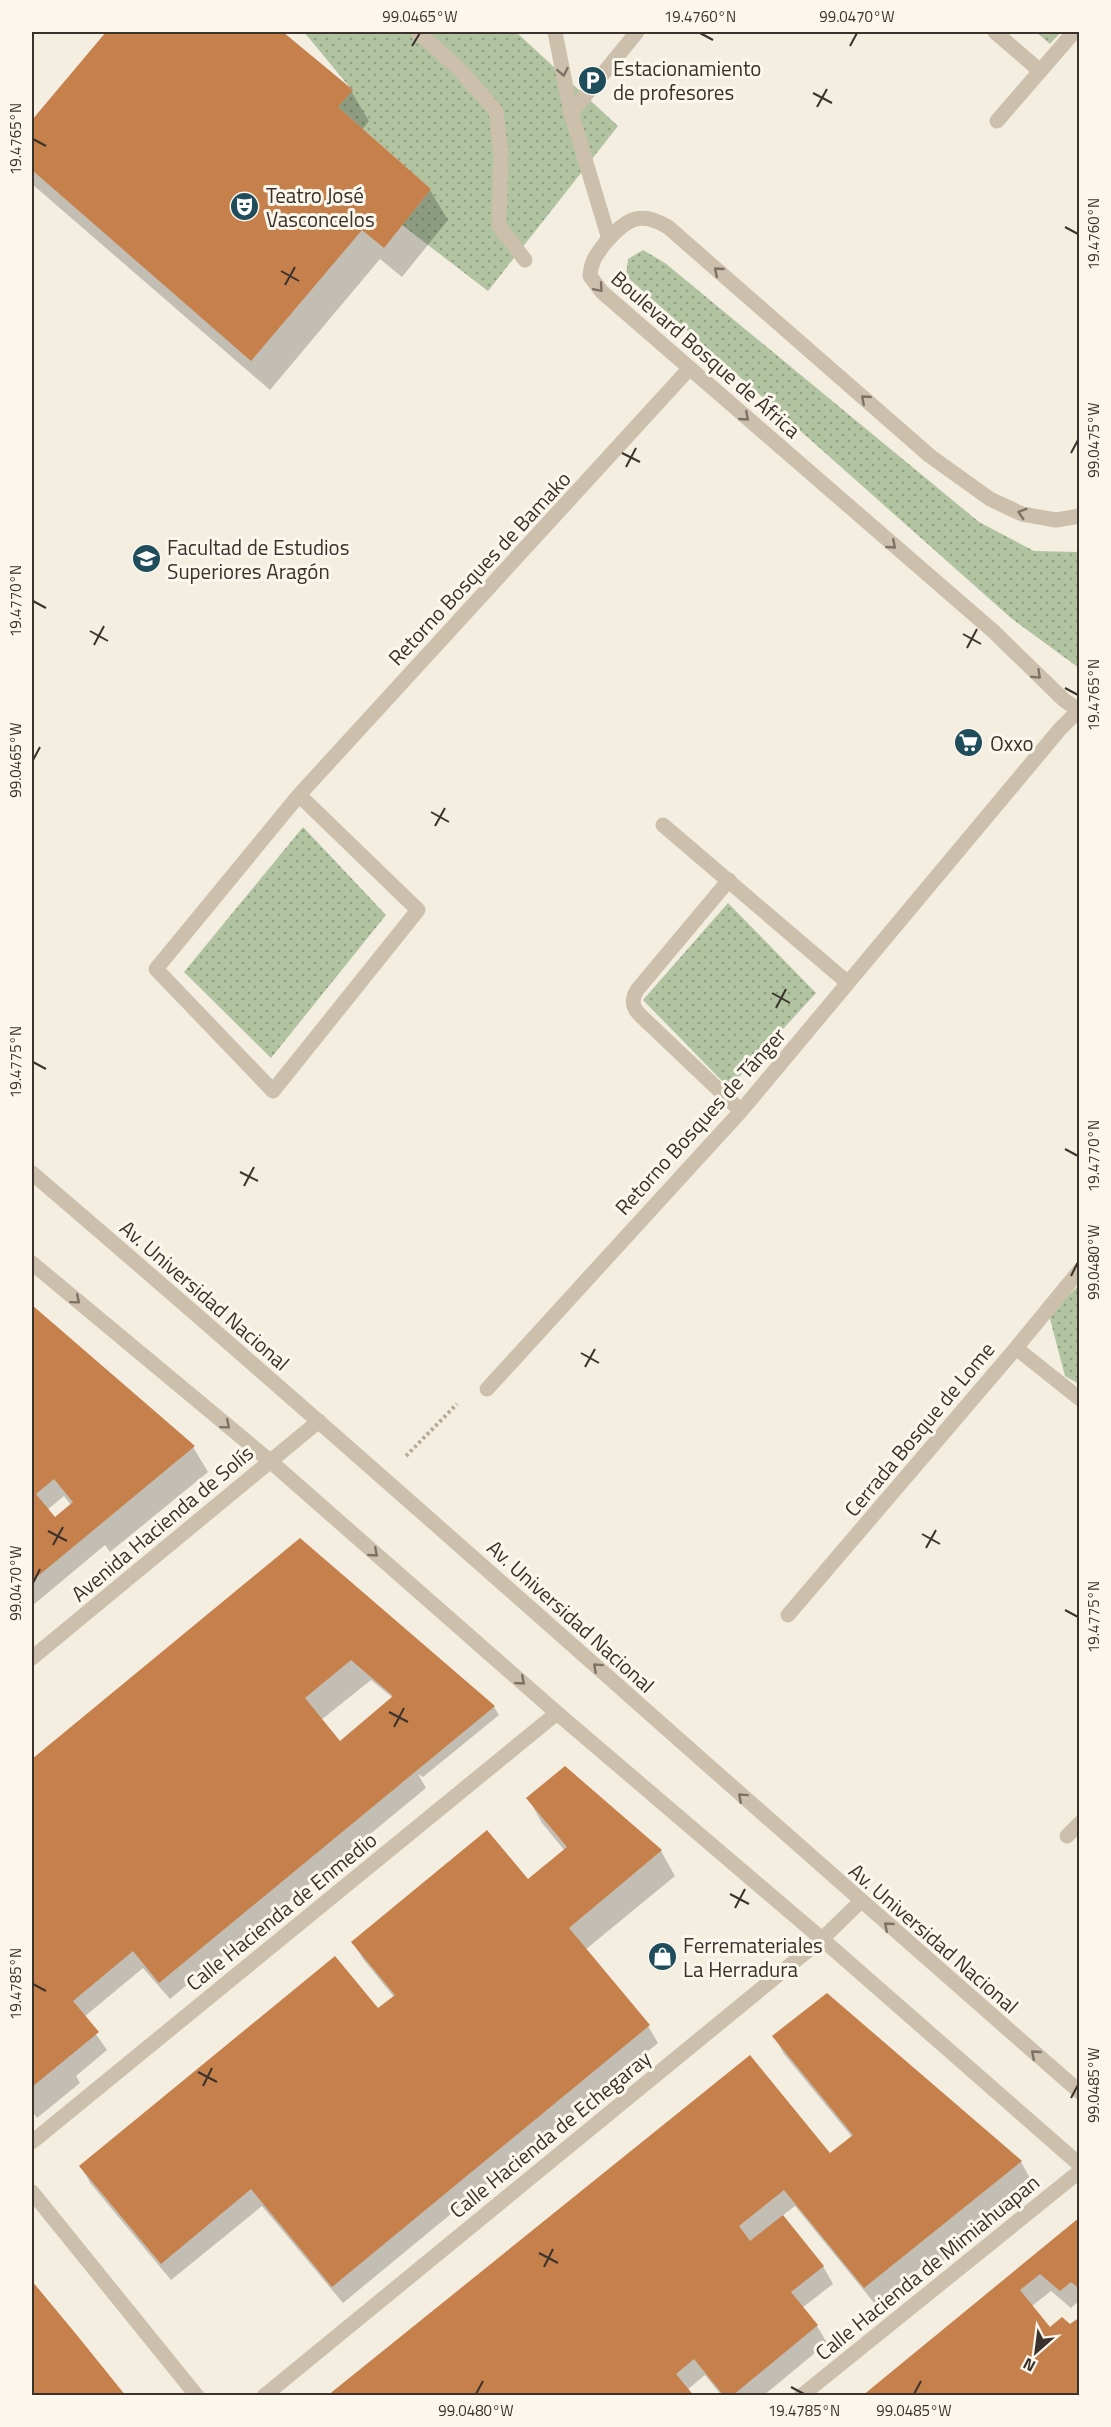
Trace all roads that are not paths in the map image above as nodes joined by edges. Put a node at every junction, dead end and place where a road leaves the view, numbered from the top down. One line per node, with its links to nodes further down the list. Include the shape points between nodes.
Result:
1 (418, 32): 10 (street, via 460,70 496,111 501,154 499,226)
2 (555, 32): 7 (street, one-way to 7)
3 (637, 32): 7 (street)
4 (995, 32): 6 (street)
5 (1074, 32): 6 (street)
6 (1040, 71): 8 (street)
7 (571, 112): 9 (street)
8 (997, 121)
9 (609, 239): 11 (street, Boulevard Bosque de África, one-way to 11, via 593,257 590,276 594,284); 12 (street, Boulevard Bosque de África, one-way to 9, via 1056,520 1022,514 990,499 930,456 668,227 656,220 627,221)
10 (525, 260)
11 (689, 369): 13 (street, Boulevard Bosque de África, one-way to 13); 14 (street, Retorno Bosques de Bamako)
12 (1080, 516)
13 (1079, 710): 17 (street, Retorno Bosques de Tánger)
14 (299, 795): 14 (street, Retorno Bosques de Bamako, via 156,969 273,1091 418,910)
15 (663, 825): 16 (street)
16 (729, 880): 17 (street); 18 (street, via 637,990 633,1004 640,1016)
17 (848, 983): 18 (street, Retorno Bosques de Tánger)
18 (741, 1110): 23 (street, Retorno Bosques de Tánger)
19 (32, 1173): 25 (street, Av. Universidad Nacional)
20 (32, 1263): 26 (street, one-way to 26)
21 (1080, 1270): 22 (street, Cerrada Bosque de Lome)
22 (1016, 1348): 24 (street); 27 (street, Cerrada Bosque de Lome)
23 (487, 1389)
24 (1080, 1399)
25 (319, 1421): 26 (street, Avenida Hacienda de Solís); 32 (street, Av. Universidad Nacional, one-way to 25)
26 (270, 1461): 28 (street, Avenida Hacienda de Solís); 29 (street, one-way to 29)
27 (788, 1615)
28 (32, 1658)
29 (557, 1713): 33 (street); 35 (street, Calle Hacienda de Enmedio)
30 (1080, 1823): 31 (street)
31 (1067, 1836)
32 (860, 1902): 33 (street, Calle Hacienda de Echegaray); 34 (street, Av. Universidad Nacional, one-way to 32)
33 (822, 1939): 36 (street); 40 (street, Calle Hacienda de Echegaray)
34 (1080, 2092)
35 (32, 2142)
36 (1080, 2165)
37 (1080, 2171): 41 (street, Calle Hacienda de Mimiahuapan)
38 (32, 2192): 39 (street)
39 (197, 2396)
40 (264, 2396)
41 (801, 2396)

